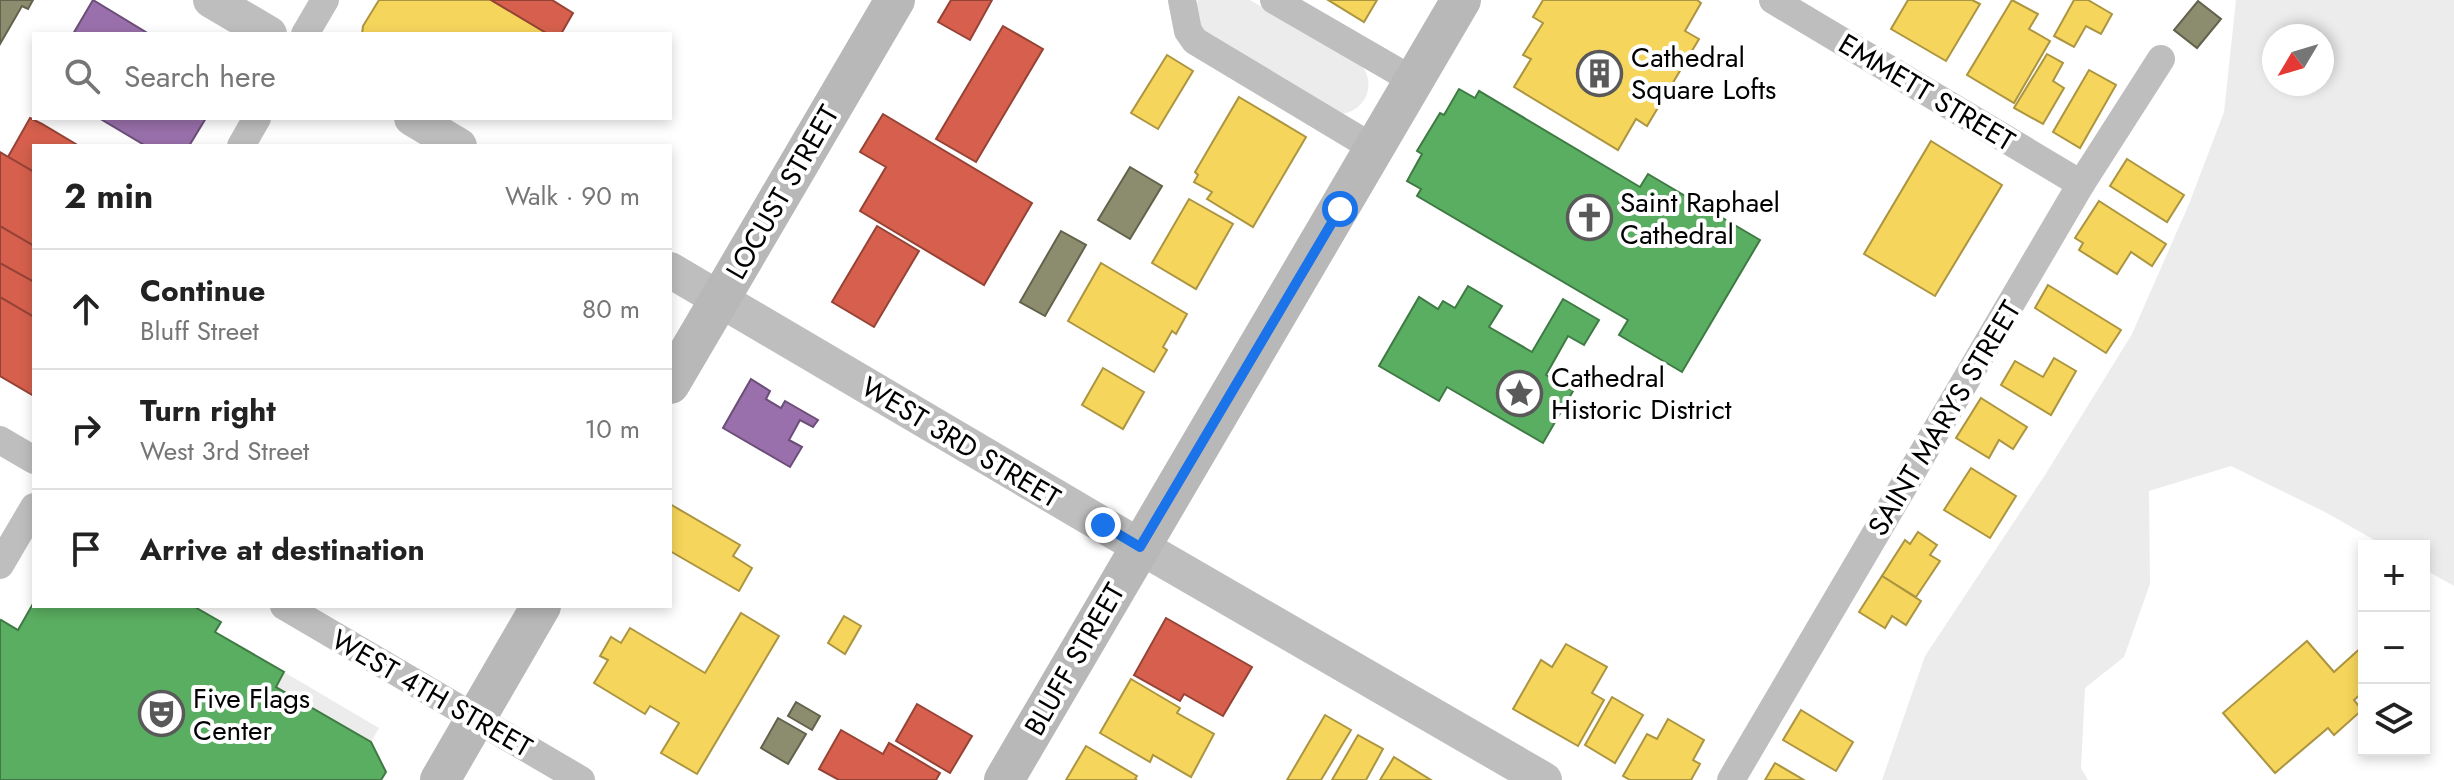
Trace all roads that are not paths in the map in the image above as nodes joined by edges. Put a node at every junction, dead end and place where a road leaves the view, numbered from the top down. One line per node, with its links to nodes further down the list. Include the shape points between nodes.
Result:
1 (211, 0): 8 (street)
2 (325, 0): 9 (street)
3 (895, 0): 19 (main road, LOCUST STREET)
4 (1182, 0): 16 (street, via 1195,41)
5 (1274, 0): 11 (street)
6 (1461, 0): 11 (main road, BLUFF STREET)
7 (1773, 0): 17 (street, EMMETT STREET)
8 (266, 32)
9 (306, 32)
10 (2161, 59): 17 (street, SAINT MARYS STREET)
11 (1414, 81): 16 (main road, BLUFF STREET)
12 (256, 120): 14 (street)
13 (415, 120): 15 (street)
14 (242, 144)
15 (456, 144)
16 (1375, 149): 24 (main road, BLUFF STREET)
17 (2081, 184): 33 (street, SAINT MARYS STREET)
18 (672, 271): 19 (street, WEST 3RD STREET)
19 (719, 299): 20 (main road, LOCUST STREET); 24 (street, WEST 3RD STREET)
20 (672, 381)
21 (0, 440): 22 (street)
22 (32, 459)
23 (32, 510): 25 (street)
24 (1140, 547): 31 (main road, BLUFF STREET); 32 (street, WEST 3RD STREET)
25 (0, 565)
26 (287, 608): 28 (street, WEST 4TH STREET)
27 (540, 608): 28 (main road)
28 (475, 718): 29 (main road); 30 (street, WEST 4TH STREET)
29 (440, 780)
30 (581, 780)
31 (1004, 780)
32 (1544, 780)
33 (1731, 780)

